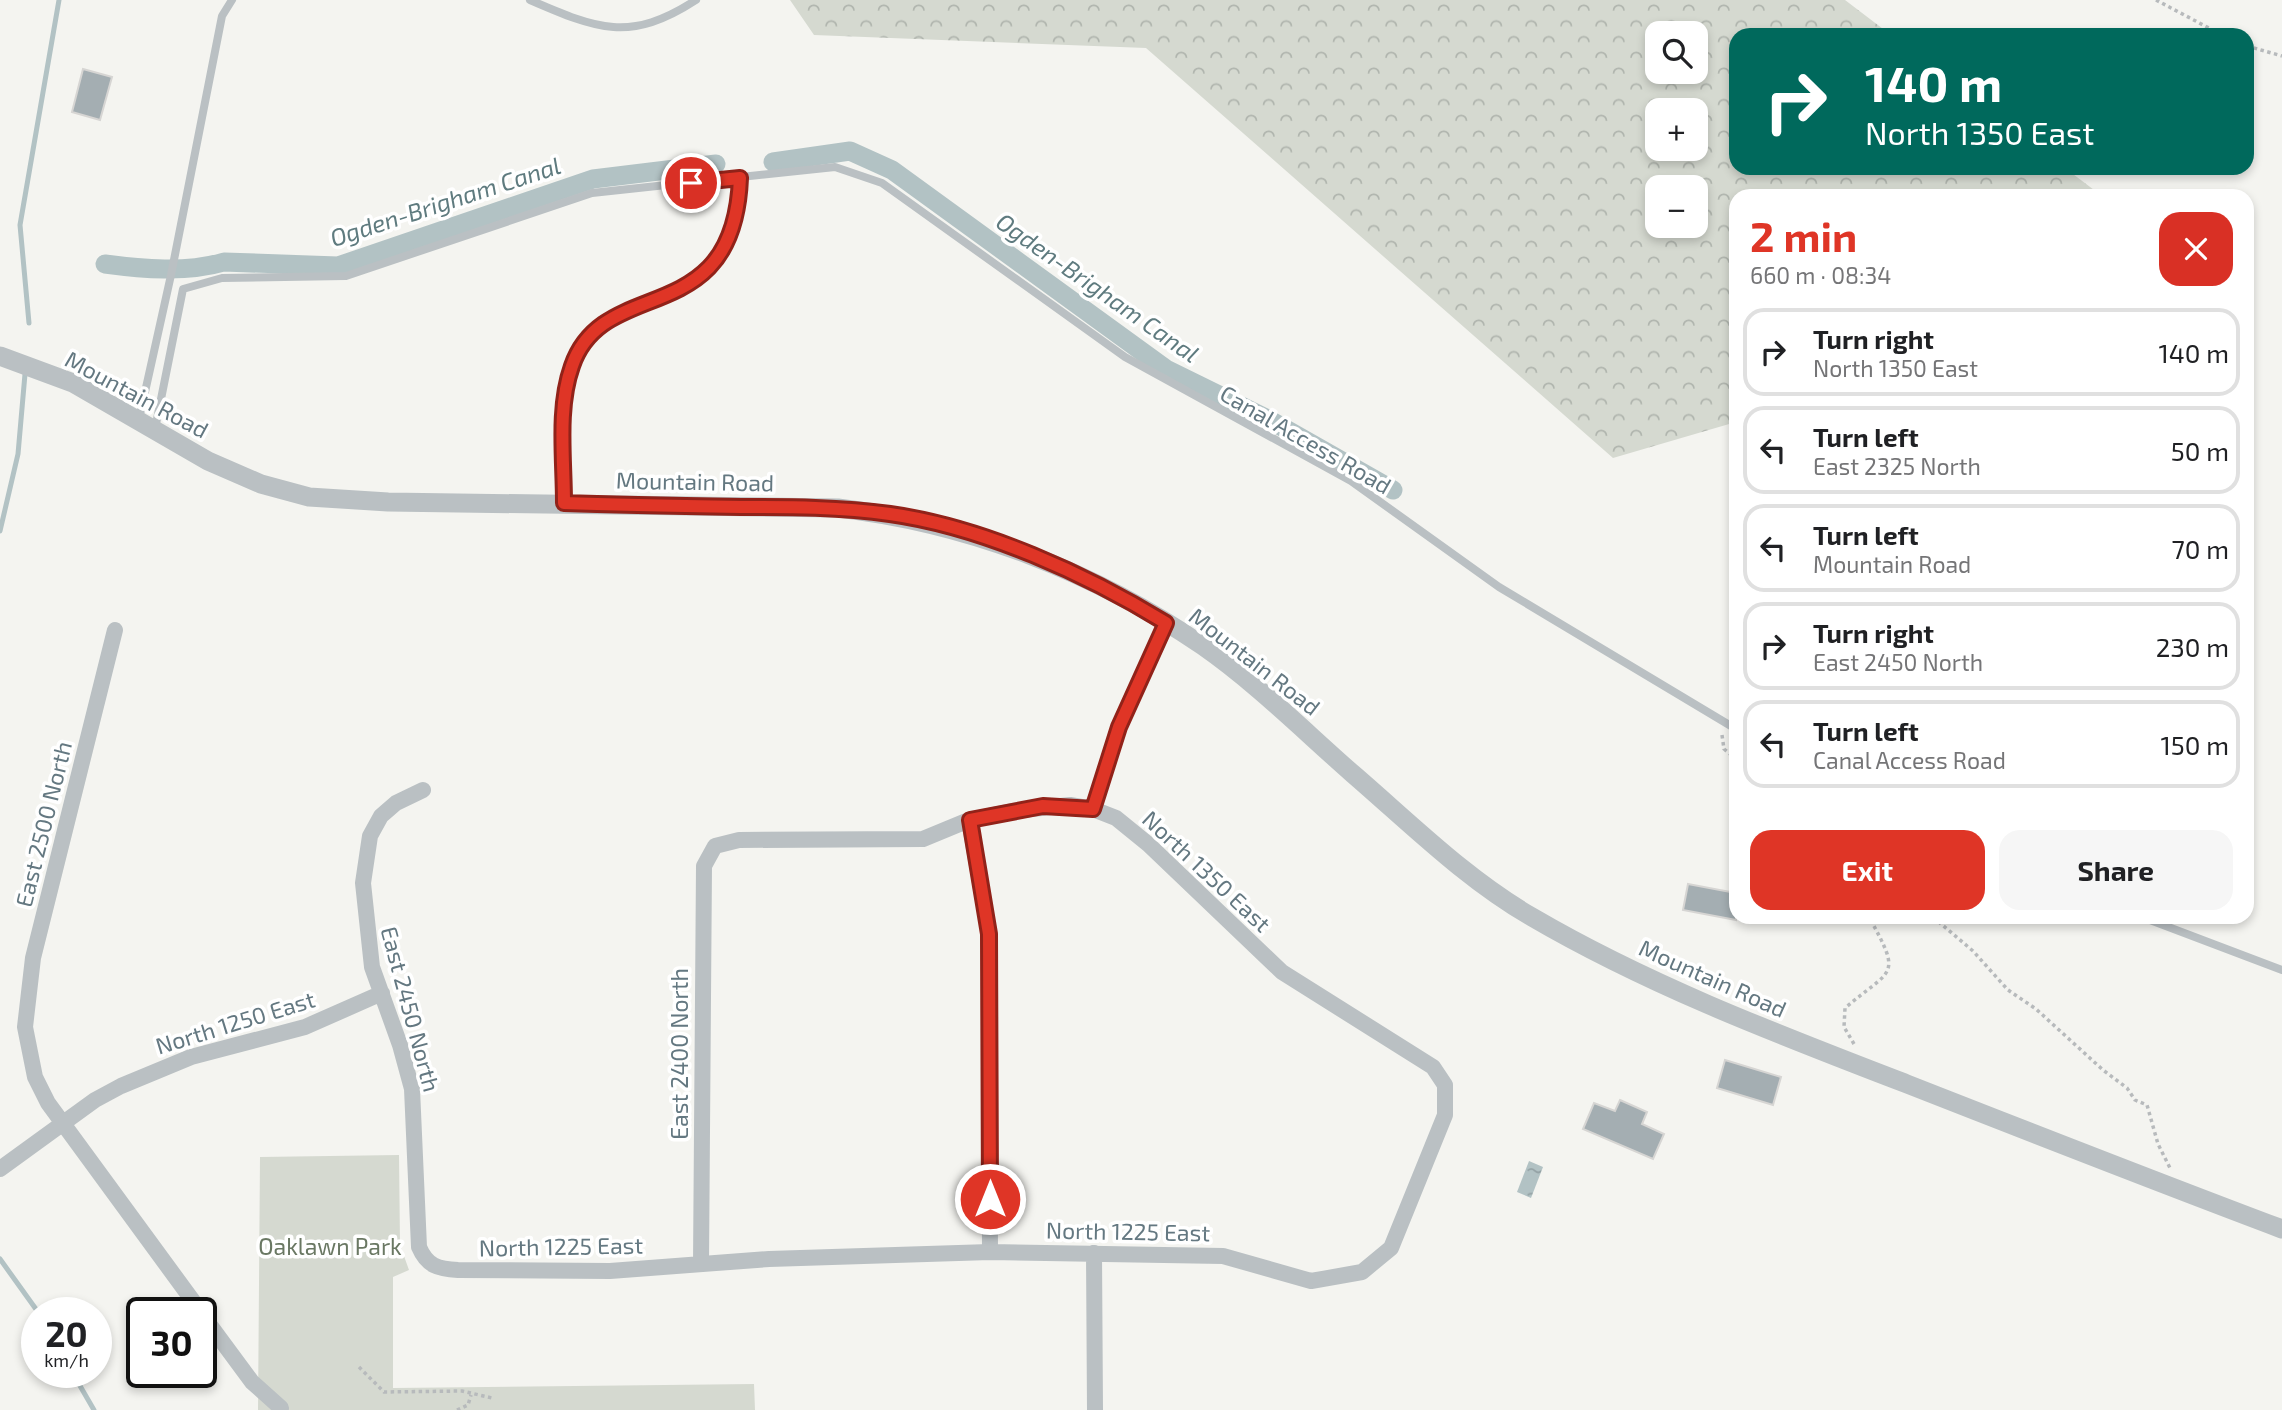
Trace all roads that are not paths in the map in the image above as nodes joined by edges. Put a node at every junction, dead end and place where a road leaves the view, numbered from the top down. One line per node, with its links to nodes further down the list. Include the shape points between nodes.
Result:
1 (232, 0): 6 (lane, via 222,16 169,285)
2 (530, 0): 3 (lane, via 605,28 666,20)
3 (696, 0)
4 (740, 178): 6 (lane, Canal Access Road, via 592,194 346,276 222,278 183,289); 7 (street, via 732,230 710,268 672,294 603,324 572,364 564,396); 10 (lane, Canal Access Road, via 835,167 882,183 1125,357 1351,481 1499,587)
5 (0, 355): 6 (street, Mountain Road, via 73,383)
6 (147, 425): 7 (street, Mountain Road, via 208,461 261,484 309,497)
7 (564, 503): 8 (street, Mountain Road, via 838,508 893,514 1032,555 1126,598)
8 (1166, 623): 12 (street, via 1119,727); 21 (street, Mountain Road, via 1206,648 1469,874 1528,915 1641,974 1852,1064)
9 (115, 630): 19 (street, East 2500 North, via 33,958 25,1027 35,1077)
10 (1729, 725)
11 (423, 790): 17 (street, East 2450 North, via 381,816 370,836 364,912 372,967)
12 (1093, 809): 13 (street, North 1350 East, via 1043,806); 18 (street, North 1350 East, via 1116,818 1148,844 1282,972 1433,1067)
13 (970, 820): 14 (street, North 1350 East, via 923,839 739,840); 22 (street, via 989,934)
14 (715, 846): 25 (street, East 2400 North, via 704,866)
15 (2160, 924): 16 (lane)
16 (2282, 970)
17 (382, 993): 19 (street, North 1250 East, via 305,1027 191,1057 153,1072 95,1100); 24 (street, East 2450 North, via 412,1089 417,1232)
18 (1445, 1085): 23 (street, North 1225 East, via 1445,1115 1391,1248 1362,1272 1311,1281 1223,1255)
19 (61, 1124): 20 (street, North 1250 East); 26 (street, East 2500 North)
20 (0, 1169)
21 (2282, 1229)
22 (990, 1252): 23 (street, North 1225 East); 25 (street, North 1225 East)
23 (1094, 1253): 29 (street)
24 (428, 1264): 25 (street, North 1225 East, via 458,1270 541,1271)
25 (701, 1264)
26 (189, 1297)
27 (217, 1335): 28 (street, East 2500 North, via 252,1382)
28 (281, 1408)
29 (1095, 1410)

